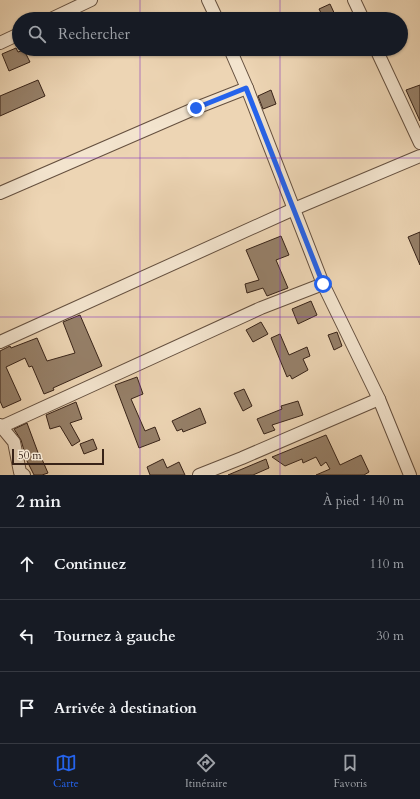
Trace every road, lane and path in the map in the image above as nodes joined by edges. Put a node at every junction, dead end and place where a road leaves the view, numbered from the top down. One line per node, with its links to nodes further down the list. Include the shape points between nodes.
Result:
1 (91, 0): 4 (street)
2 (208, 0): 5 (street)
3 (354, 0): 6 (street)
4 (66, 12)
5 (214, 12)
6 (359, 12)
7 (12, 37): 8 (street)
8 (0, 43)
9 (233, 56): 11 (street)
10 (379, 56): 12 (street)
11 (246, 88): 14 (street); 15 (street)
12 (420, 143)
13 (420, 156): 15 (street)
14 (0, 193)
15 (294, 209): 16 (street); 17 (street)
16 (323, 284): 18 (street); 19 (street, via 261,308)
17 (0, 342)
18 (379, 399): 21 (street); 22 (street)
19 (0, 426): 20 (street, via 14,442 20,472)
20 (24, 475)
21 (199, 475)
22 (410, 475)

